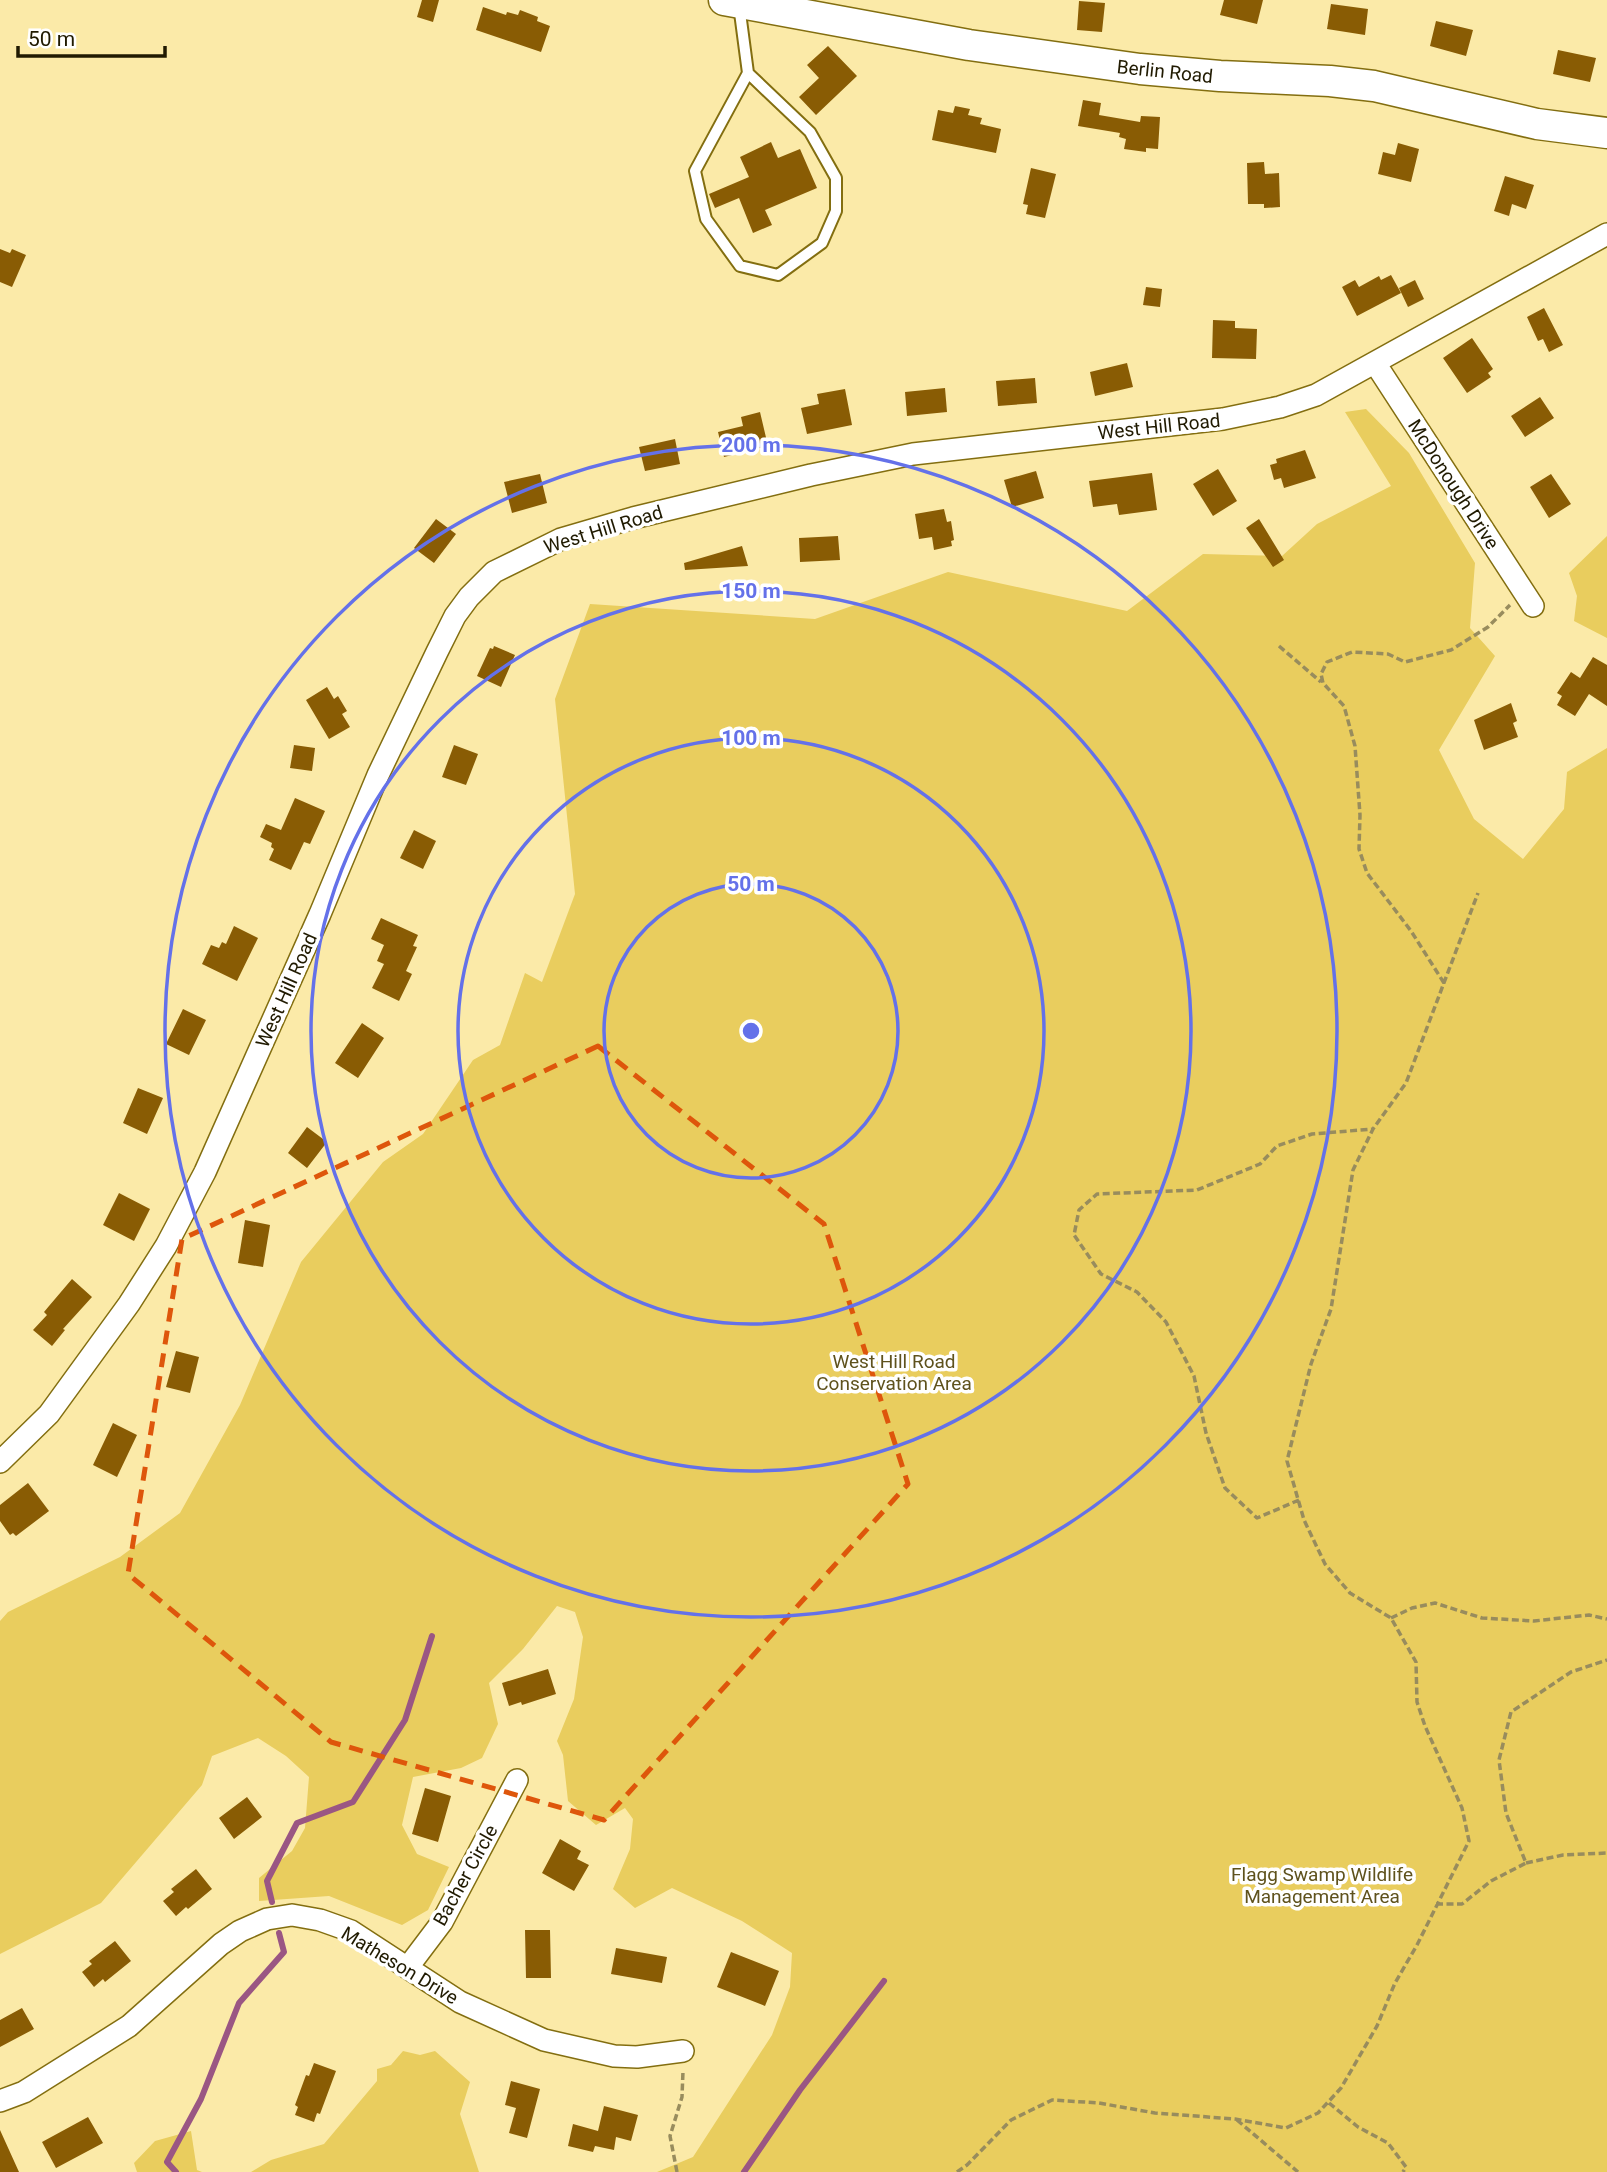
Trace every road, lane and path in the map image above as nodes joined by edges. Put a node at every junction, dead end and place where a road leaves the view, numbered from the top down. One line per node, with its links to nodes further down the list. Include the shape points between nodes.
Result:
1 (731, 1): 2 (lane); 3 (street, Berlin Road, via 969,45 1140,69 1374,86 1537,124)
2 (748, 73): 2 (lane, via 695,171 706,219 740,266 778,275 822,243 836,211 836,178 810,132)
3 (1607, 133)
4 (1605, 239): 5 (street, West Hill Road)
5 (1375, 363): 6 (street, McDonough Drive); 12 (street, West Hill Road, via 1316,395 1280,407 1223,419 913,454 634,518 561,539 494,572 455,616 437,652 378,775 205,1172 166,1246 49,1415)
6 (1529, 598): 8 (path, via 1451,650 1405,662 1388,654 1352,652 1327,662 1321,674)
7 (1279, 646): 8 (path)
8 (1323, 683): 10 (path, via 1344,706 1355,746 1359,849 1367,873)
9 (1478, 893): 10 (path)
10 (1444, 983): 11 (path, via 1406,1083)
11 (1373, 1129): 13 (path, via 1353,1170 1331,1309 1311,1364 1287,1461); 13 (path, via 1312,1134 1278,1146 1260,1164 1197,1190 1097,1194 1079,1210 1074,1236 1101,1274 1137,1292 1166,1322 1194,1376 1206,1433 1225,1488 1257,1518)
12 (0, 1462)
13 (1299, 1500): 14 (path, via 1325,1564 1350,1593)
14 (1391, 1618): 15 (path, via 1435,1603 1482,1618 1534,1621 1589,1615); 20 (path, via 1416,1662 1417,1702 1462,1808 1469,1842)
15 (1607, 1619)
16 (1607, 1660): 19 (path, via 1571,1672 1511,1712 1499,1760 1506,1813)
17 (517, 1780): 21 (street, Bacher Circle, via 442,1922)
18 (1607, 1853): 19 (path)
19 (1526, 1863): 20 (path, via 1491,1881 1462,1904)
20 (1436, 1904): 24 (path, via 1377,2026)
21 (408, 1967): 22 (street, Matheson Drive, via 460,2002 544,2040 614,2056); 23 (street, Matheson Drive, via 351,1931 320,1920 292,1915 267,1919 221,1944 129,2026 23,2092)
22 (683, 2051): 26 (path, via 682,2097 670,2136)
23 (0, 2101)
24 (1329, 2103): 25 (path, via 1286,2127); 29 (path, via 1358,2127 1388,2143 1406,2167)
25 (1235, 2119): 27 (path, via 1052,2099 1011,2120); 28 (path)
26 (677, 2172)
27 (957, 2172)
28 (1297, 2172)
29 (1403, 2172)

